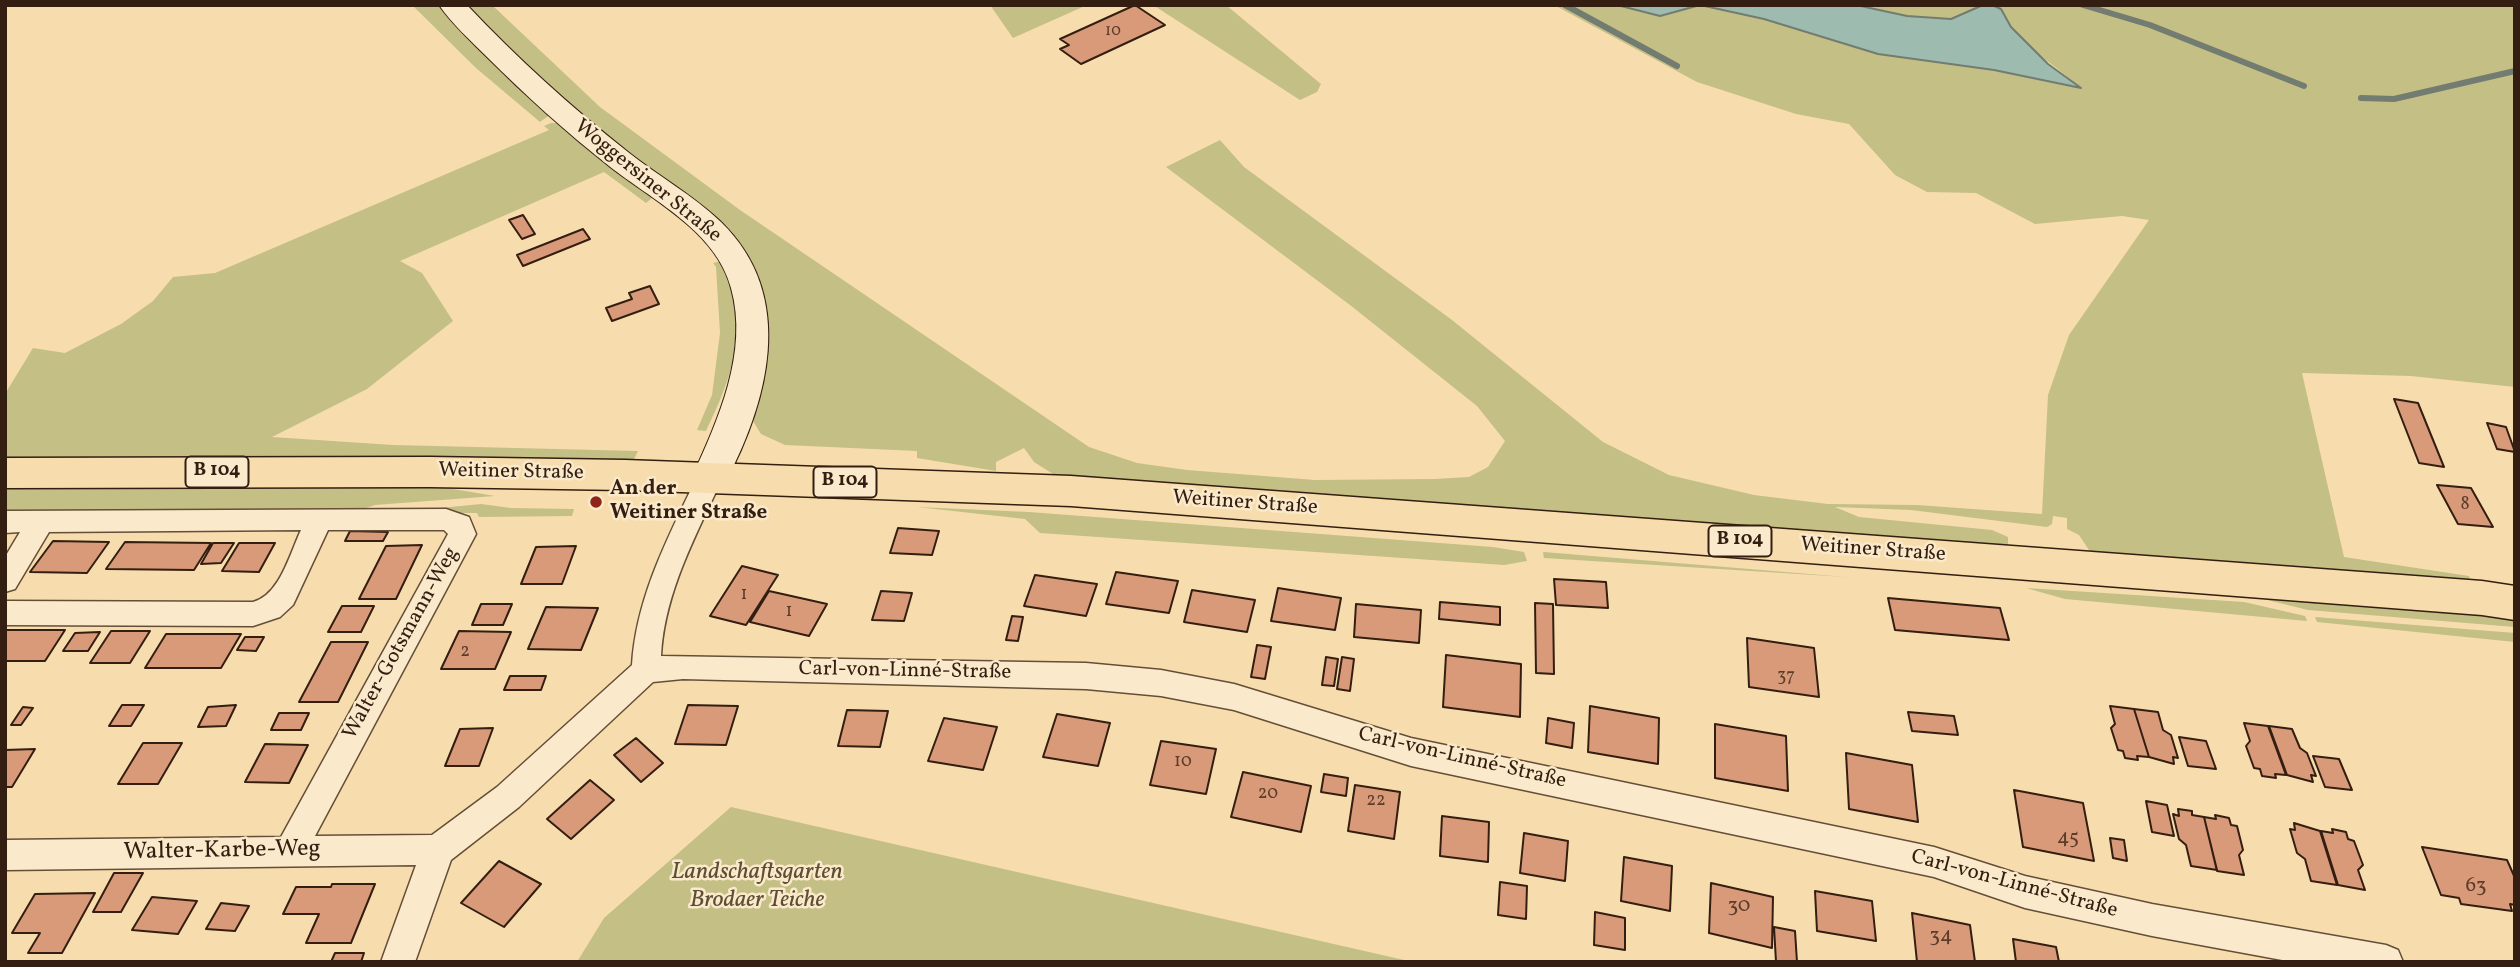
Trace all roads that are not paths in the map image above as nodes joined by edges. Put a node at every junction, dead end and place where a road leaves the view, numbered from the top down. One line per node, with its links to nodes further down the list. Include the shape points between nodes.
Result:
1 (452, 5): 3 (main road, Woggersiner Straße, via 563,115 713,231 741,268 754,313 752,351 732,431)
2 (5, 473): 3 (main road, Weitiner Straße / B 104)
3 (710, 477): 8 (main road, Weitiner Straße / B 104, via 1071,491); 10 (street, via 653,615)
4 (318, 520): 5 (street, Walter-Gotsmann-Weg); 9 (street, via 283,597 270,609 253,614); 12 (street, Walter-Gotsmann-Weg, via 446,519 459,524 462,534)
5 (41, 522): 6 (street, Walter-Gotsmann-Weg); 7 (street)
6 (5, 523)
7 (5, 581)
8 (2504, 600)
9 (5, 613)
10 (646, 670): 11 (street, via 508,797); 15 (street, Carl-von-Linné-Straße, via 683,667 1086,676 1161,683 1234,696 1411,752 1934,862 2025,892)
11 (438, 850): 12 (street, Walter-Karbe-Weg); 14 (street)
12 (290, 851): 13 (street, Walter-Karbe-Weg)
13 (5, 855)
14 (398, 962)
15 (2386, 962)

